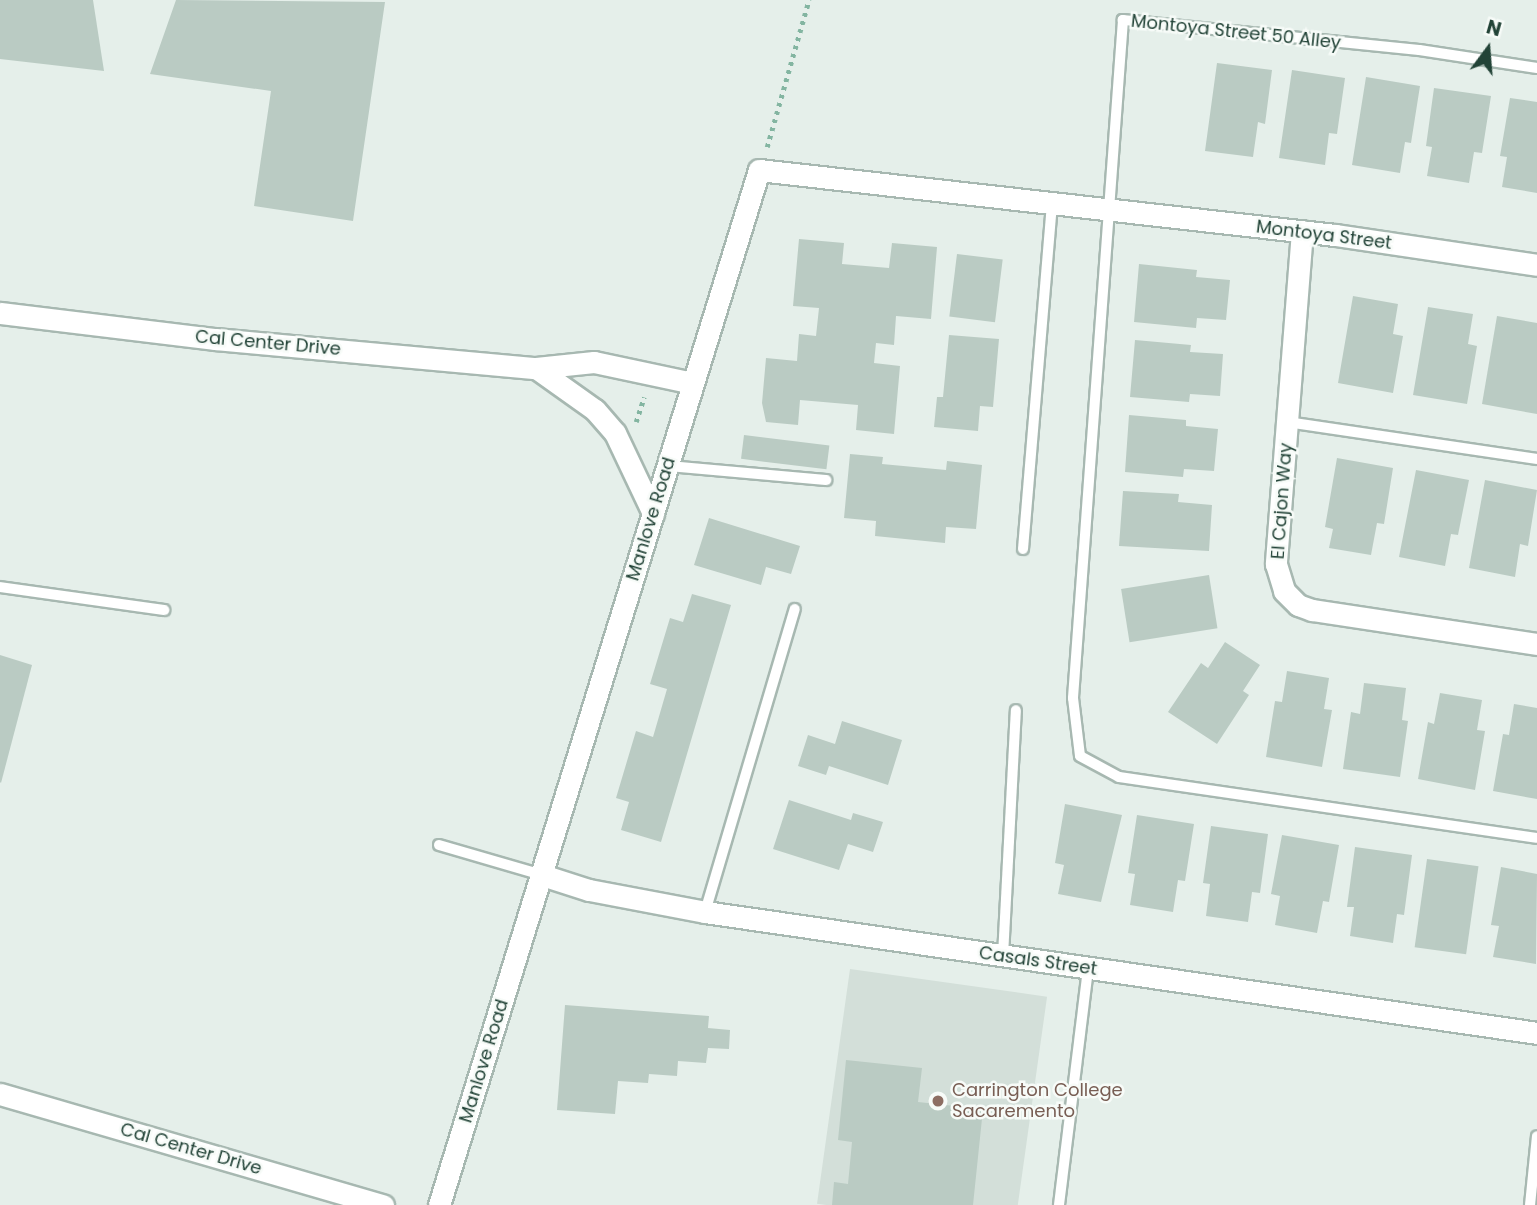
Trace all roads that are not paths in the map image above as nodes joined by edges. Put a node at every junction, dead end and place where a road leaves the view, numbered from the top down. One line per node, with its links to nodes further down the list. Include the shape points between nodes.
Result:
1 (1537, 68): 3 (lane, Montoya Street 50 Alley, via 1419,50 1122,20)
2 (1052, 204): 3 (street); 8 (street, Manlove Road, via 759,170); 14 (lane)
3 (1110, 210): 4 (street, Montoya Street); 20 (lane, via 1073,698 1080,756 1119,777)
4 (1302, 231): 5 (street, Montoya Street); 9 (street, El Cajon Way)
5 (1537, 265)
6 (0, 313): 7 (street, Cal Center Drive)
7 (536, 368): 8 (street, Cal Center Drive, via 594,362); 13 (street, Cal Center Drive, via 596,410 615,433)
8 (694, 383): 11 (street, Manlove Road)
9 (1287, 422): 10 (lane); 18 (street, El Cajon Way, via 1276,564 1284,591 1298,605)
10 (1537, 459)
11 (668, 466): 12 (lane); 13 (street, Manlove Road)
12 (826, 480)
13 (653, 513): 22 (street, Manlove Road)
14 (1023, 549)
15 (0, 587): 17 (lane)
16 (795, 609): 23 (lane)
17 (164, 610)
18 (1537, 644)
19 (1016, 710): 24 (lane)
20 (1537, 838)
21 (439, 845): 22 (lane)
22 (541, 876): 23 (street, Casals Street); 30 (street, Manlove Road)
23 (705, 912): 24 (street, Casals Street)
24 (1003, 956): 25 (street, Casals Street)
25 (1088, 968): 26 (street, Casals Street); 31 (lane)
26 (1537, 1033)
27 (0, 1094): 29 (street, Cal Center Drive)
28 (1537, 1136): 32 (lane)
29 (383, 1205)
30 (439, 1205)
31 (1059, 1205)
32 (1530, 1205)

